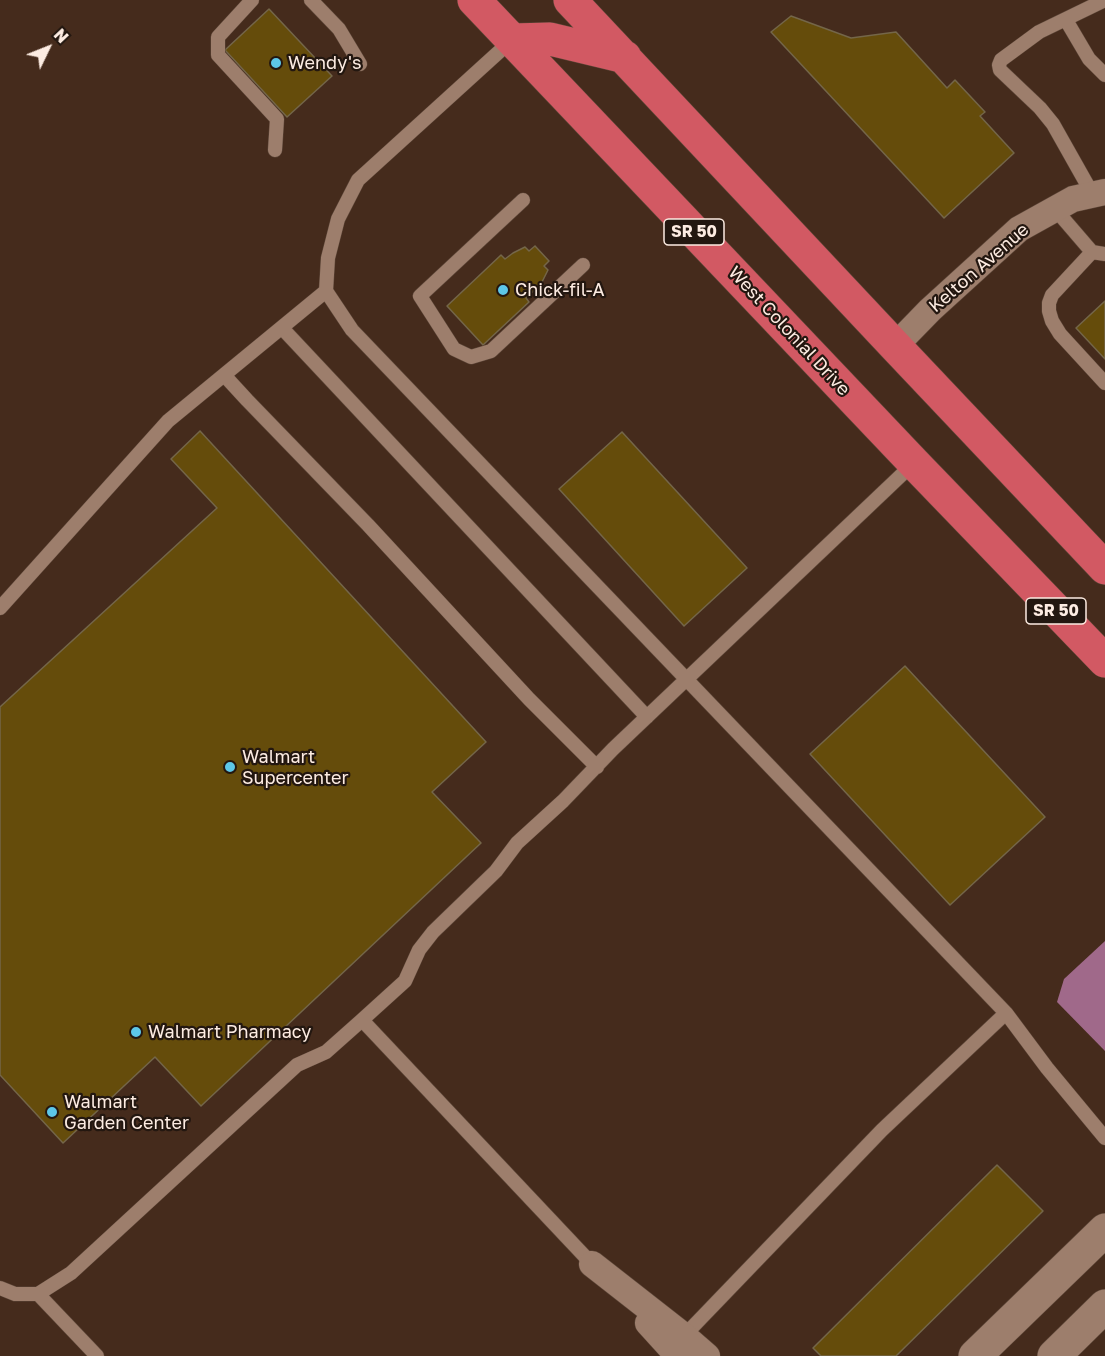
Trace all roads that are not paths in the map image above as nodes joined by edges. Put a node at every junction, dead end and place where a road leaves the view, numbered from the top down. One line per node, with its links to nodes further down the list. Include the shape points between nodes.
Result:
1 (252, 0): 11 (lane, via 218,37 218,55 277,119)
2 (311, 0): 9 (lane, via 339,29)
3 (474, 0): 7 (highway, West Colonial Drive / SR 50)
4 (570, 0): 8 (highway)
5 (1105, 0): 6 (lane)
6 (1066, 20): 10 (lane, via 1089,59); 12 (lane, via 1039,32 999,65 1053,124)
7 (512, 40): 8 (highway, via 550,39); 17 (lane, via 358,180 338,219 328,258); 22 (highway, West Colonial Drive / SR 50)
8 (625, 57): 19 (highway)
9 (360, 64)
10 (1105, 75)
11 (275, 150)
12 (1099, 193): 14 (street, Kelton Avenue, via 1073,199)
13 (523, 200): 16 (lane, via 420,296 454,349 471,357 491,351)
14 (1055, 209): 15 (lane); 19 (street, Kelton Avenue, via 1019,228)
15 (1099, 253): 21 (lane, via 1052,295 1049,311 1060,334)
16 (583, 265)
17 (326, 291): 18 (lane); 26 (lane, via 352,330)
18 (282, 328): 20 (lane); 27 (lane)
19 (895, 346): 23 (highway)
20 (224, 375): 24 (lane, via 168,421); 28 (lane)
21 (1105, 383)
22 (914, 463): 25 (highway, West Colonial Drive / SR 50); 26 (lane)
23 (1105, 568)
24 (0, 608)
25 (1105, 661)
26 (687, 680): 27 (lane); 29 (lane)
27 (647, 717): 28 (lane)
28 (597, 766): 30 (lane, via 433,932 419,950 405,981)
29 (1005, 1013): 31 (lane); 37 (lane, via 882,1130)
30 (362, 1020): 33 (lane); 35 (lane, via 326,1052 297,1065 71,1272)
31 (1105, 1138)
32 (1105, 1230): 40 (street)
33 (592, 1264): 37 (street)
34 (0, 1288): 35 (lane, via 15,1294)
35 (38, 1294): 38 (lane)
36 (1105, 1306): 41 (street)
37 (675, 1349): 39 (street)
38 (97, 1356)
39 (707, 1356)
40 (975, 1356)
41 (1054, 1356)

